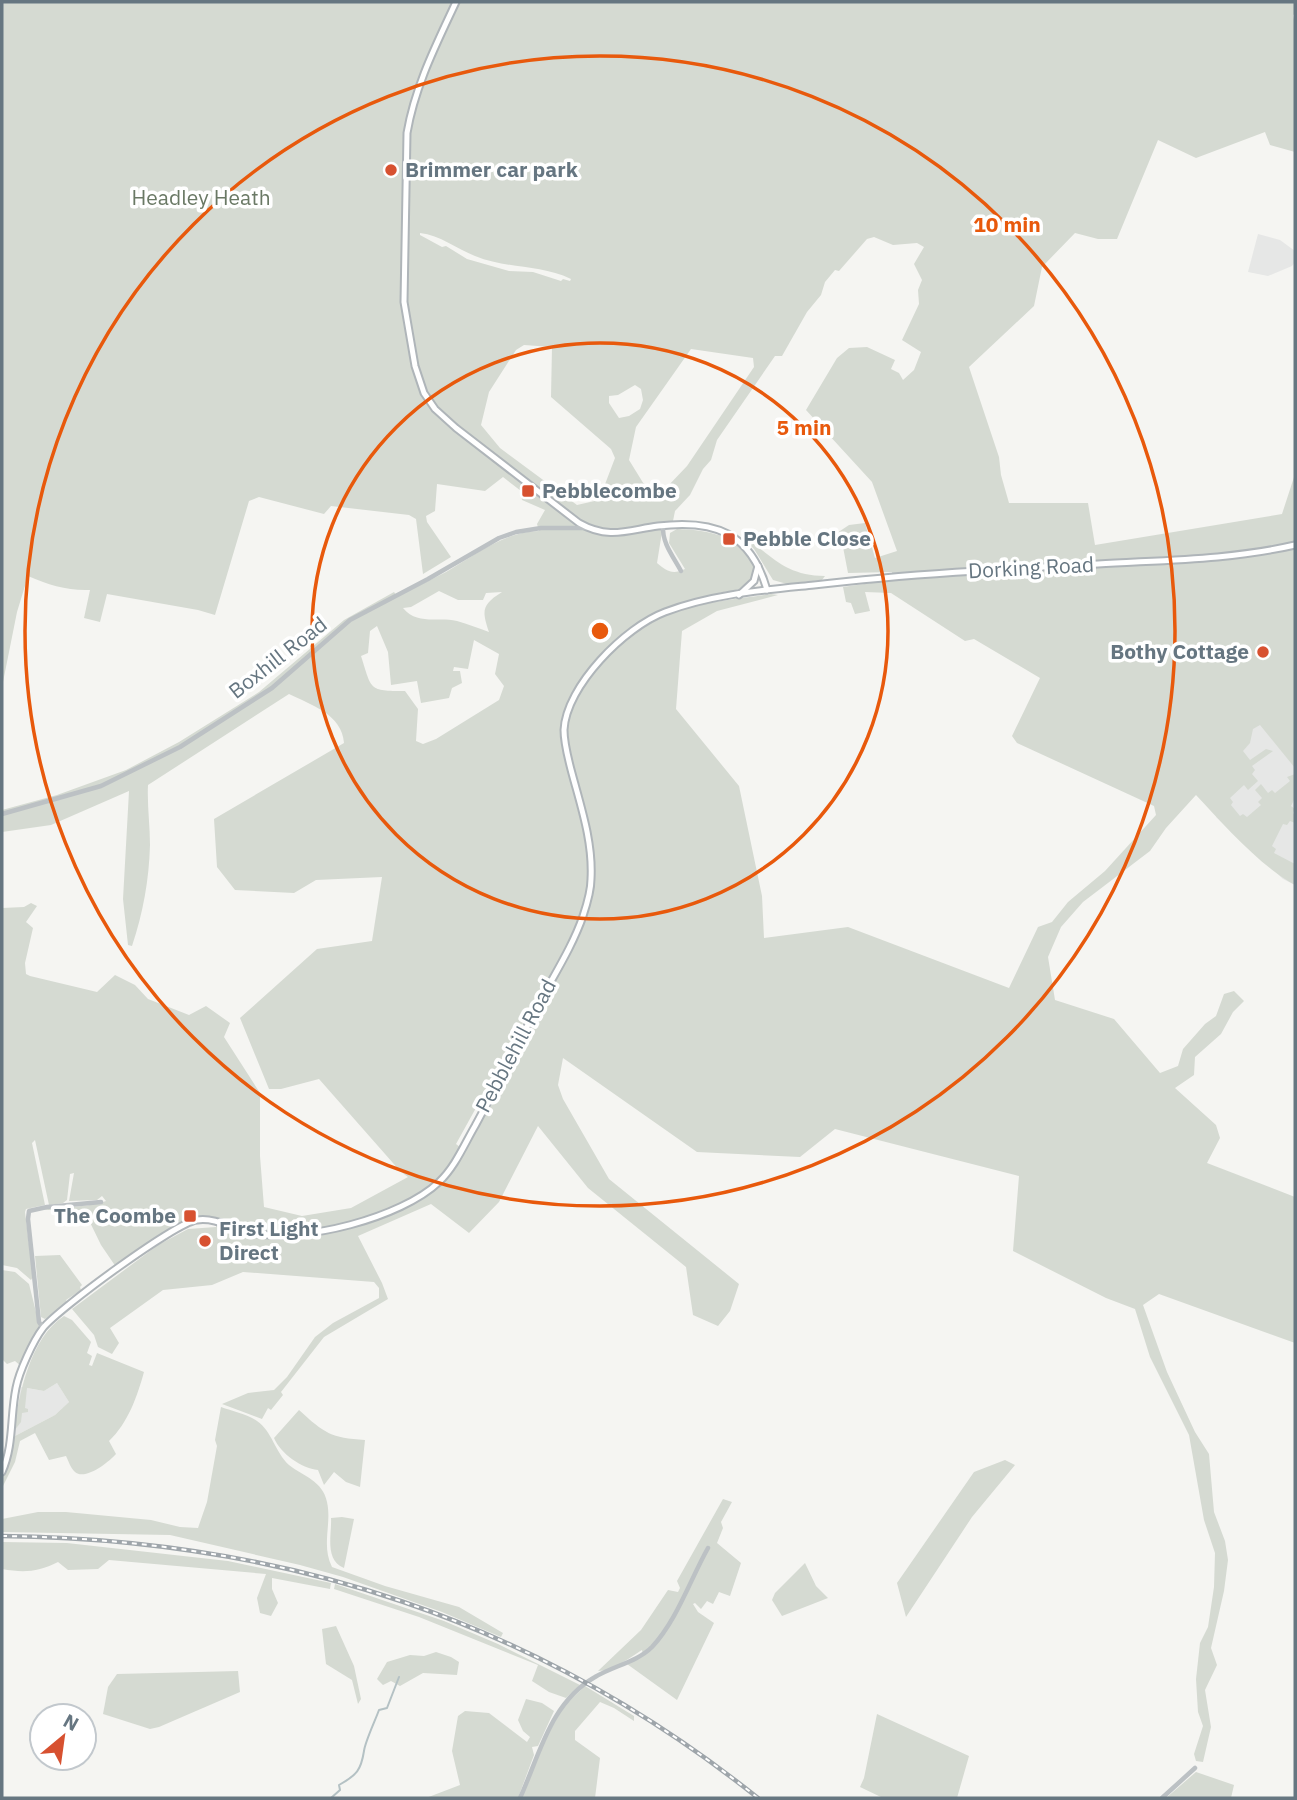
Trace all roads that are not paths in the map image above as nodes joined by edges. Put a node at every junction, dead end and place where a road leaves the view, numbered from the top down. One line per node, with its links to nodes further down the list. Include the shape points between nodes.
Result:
1 (456, 2): 2 (main road, via 427,63 407,133 404,302 415,366 435,409)
2 (573, 519): 4 (main road); 5 (street)
3 (663, 526): 4 (main road, via 615,533); 7 (main road, via 725,531); 8 (street, via 667,547)
4 (589, 528): 5 (street, Boxhill Road)
5 (571, 529): 11 (street, Boxhill Road, via 541,528 499,538 350,620 272,688 180,747 101,786)
6 (1295, 545): 9 (main road, Dorking Road, via 1234,557 894,575)
7 (758, 563): 9 (main road); 10 (main road, via 754,581)
8 (681, 571)
9 (767, 590): 10 (main road, Pebblehill Road)
10 (739, 594): 13 (main road, Pebblehill Road, via 665,612 635,629 615,644 583,683 569,709 564,730 568,759 591,860 592,884 583,918 498,1084 439,1183 378,1215 327,1232 277,1236 209,1219 193,1220 161,1238)
11 (2, 814)
12 (101, 1202): 13 (street, via 29,1211)
13 (43, 1328): 14 (main road, via 16,1386 9,1457)
14 (2, 1472)
15 (708, 1548): 17 (street, via 655,1644 587,1682 558,1711)
16 (1195, 1768): 18 (street)
17 (520, 1798)
18 (1162, 1798)

